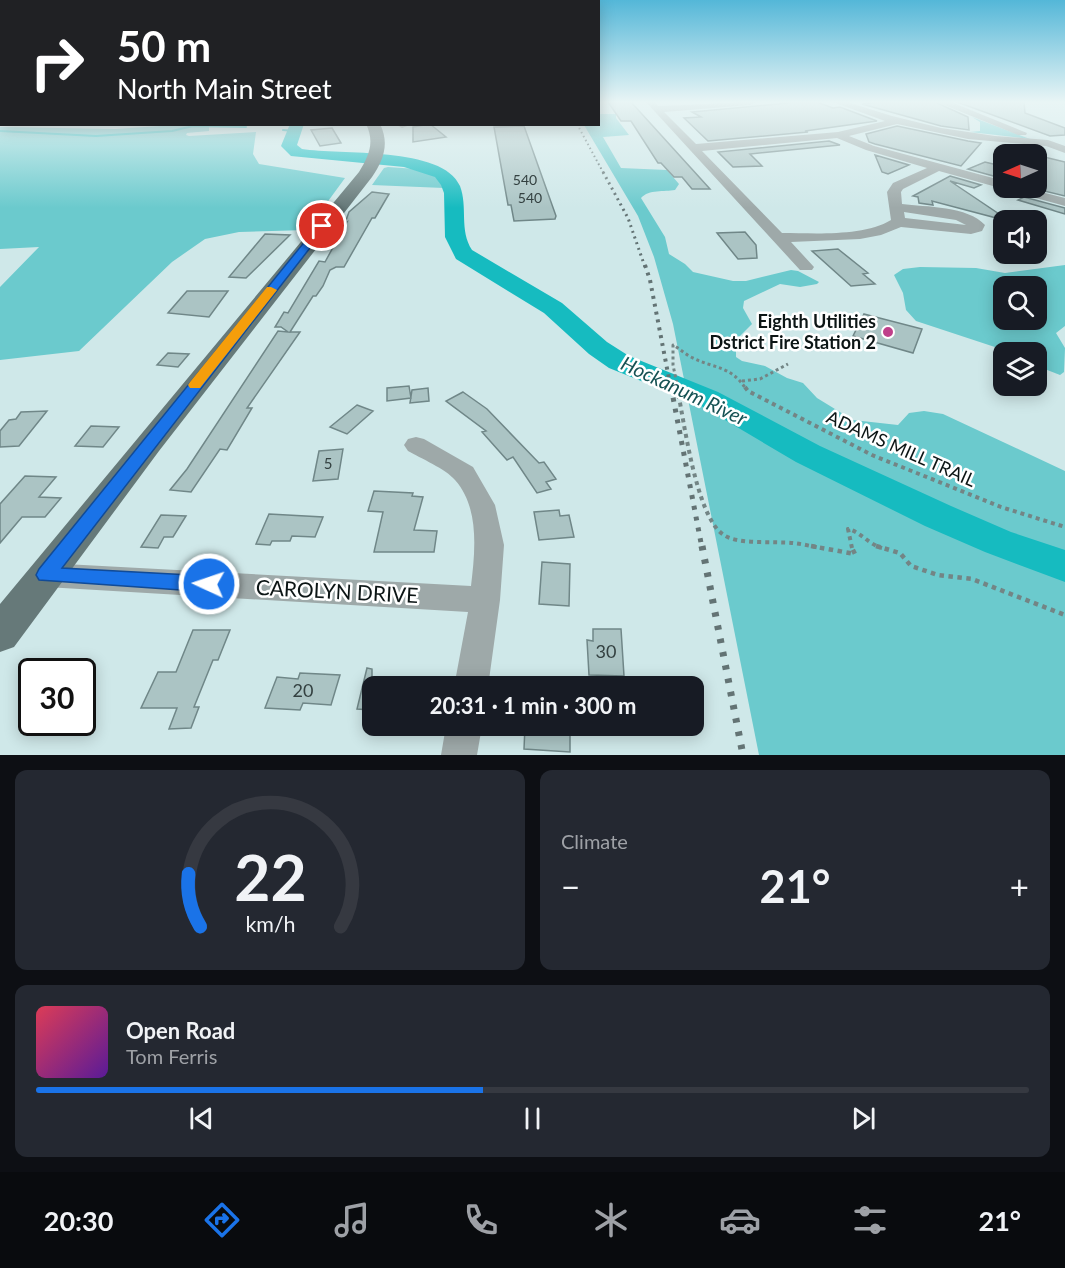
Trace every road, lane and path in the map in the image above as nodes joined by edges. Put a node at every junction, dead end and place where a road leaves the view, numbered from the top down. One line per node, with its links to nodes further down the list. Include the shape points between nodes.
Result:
1 (378, 137): 21 (main road, via 375,160)
2 (683, 137): 9 (street)
3 (813, 137): 9 (street)
4 (843, 137): 11 (street)
5 (996, 137): 8 (street)
6 (1033, 137): 8 (street)
7 (1065, 142): 8 (street)
8 (1048, 143): 10 (street)
9 (693, 148): 15 (street)
10 (1065, 150)
11 (938, 167): 12 (street); 15 (street, via 898,186 894,192 897,215 892,228)
12 (993, 182)
13 (1047, 197): 14 (street)
14 (1065, 202)
15 (780, 238): 16 (street)
16 (806, 267)
17 (788, 364): 18 (path, via 760,379)
18 (741, 381): 20 (path, ADAMS MILL TRAIL, via 748,391 844,442 1001,507); 23 (path, ADAMS MILL TRAIL, via 720,366 694,359 673,345 673,365 696,480 709,518 723,535 855,554 848,529 857,531 872,545 900,554 911,567 972,579)
19 (416, 445): 22 (street, via 464,473 482,505 490,545)
20 (1065, 527)
21 (46, 575): 22 (street, CAROLYN DRIVE); 24 (main road)
22 (485, 600): 25 (street)
23 (1065, 615)
24 (0, 634)
25 (473, 676)
26 (462, 736): 27 (street)
27 (459, 755)

